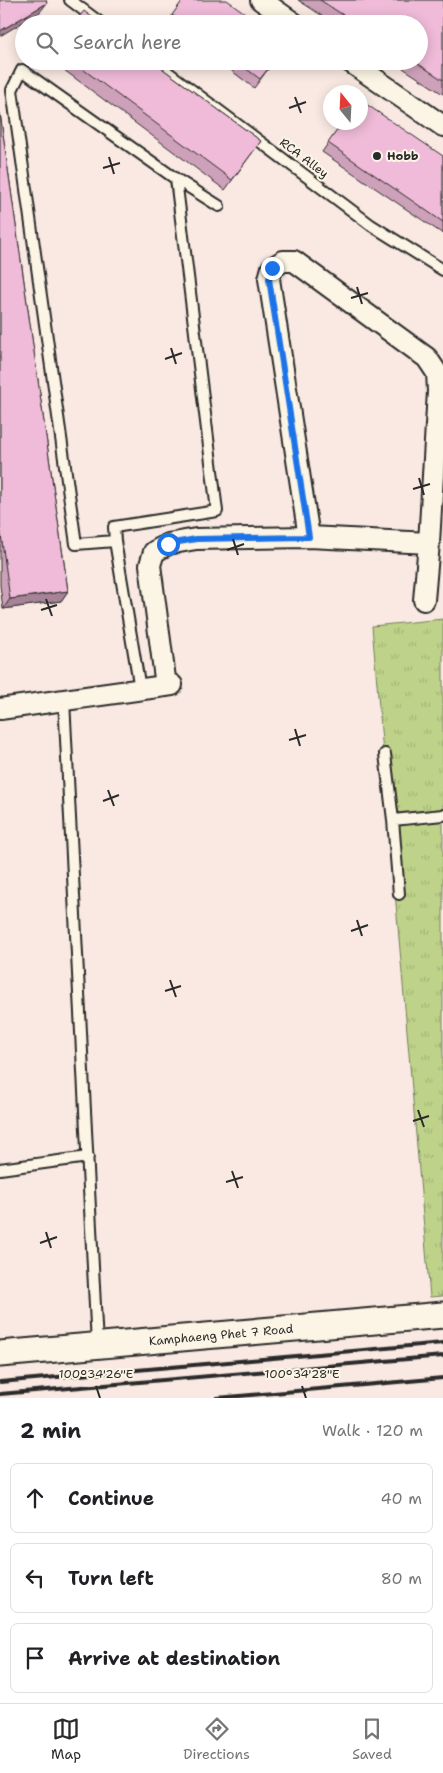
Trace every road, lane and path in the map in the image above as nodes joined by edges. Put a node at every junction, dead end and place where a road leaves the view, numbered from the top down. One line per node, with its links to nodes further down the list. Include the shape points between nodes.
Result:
1 (70, 0): 3 (lane)
2 (260, 0): 4 (street)
3 (90, 15)
4 (282, 15)
5 (164, 70): 10 (lane, RCA Alley, via 371,225)
6 (362, 70): 7 (street)
7 (443, 126)
8 (176, 179): 9 (lane); 12 (lane, via 217,511 114,527); 12 (lane, via 22,70 12,90 76,544)
9 (219, 206)
10 (443, 270)
11 (309, 537): 13 (street); 13 (street, via 269,279 272,268 283,261 294,261 427,358 437,373); 15 (street, via 196,539 168,544 154,552 150,565 169,685)
12 (115, 541): 15 (lane)
13 (429, 543): 14 (street)
14 (424, 600)
15 (140, 689): 16 (street)
16 (64, 700): 17 (street); 22 (lane)
17 (0, 708)
18 (385, 754): 20 (lane)
19 (443, 815): 20 (lane)
20 (393, 820): 21 (lane)
21 (399, 894)
22 (88, 1157): 23 (lane); 25 (lane)
23 (0, 1169)
24 (443, 1315): 25 (street, Kamphaeng Phet 7 Road)
25 (97, 1346): 26 (street, Kamphaeng Phet 7 Road)
26 (0, 1354)

